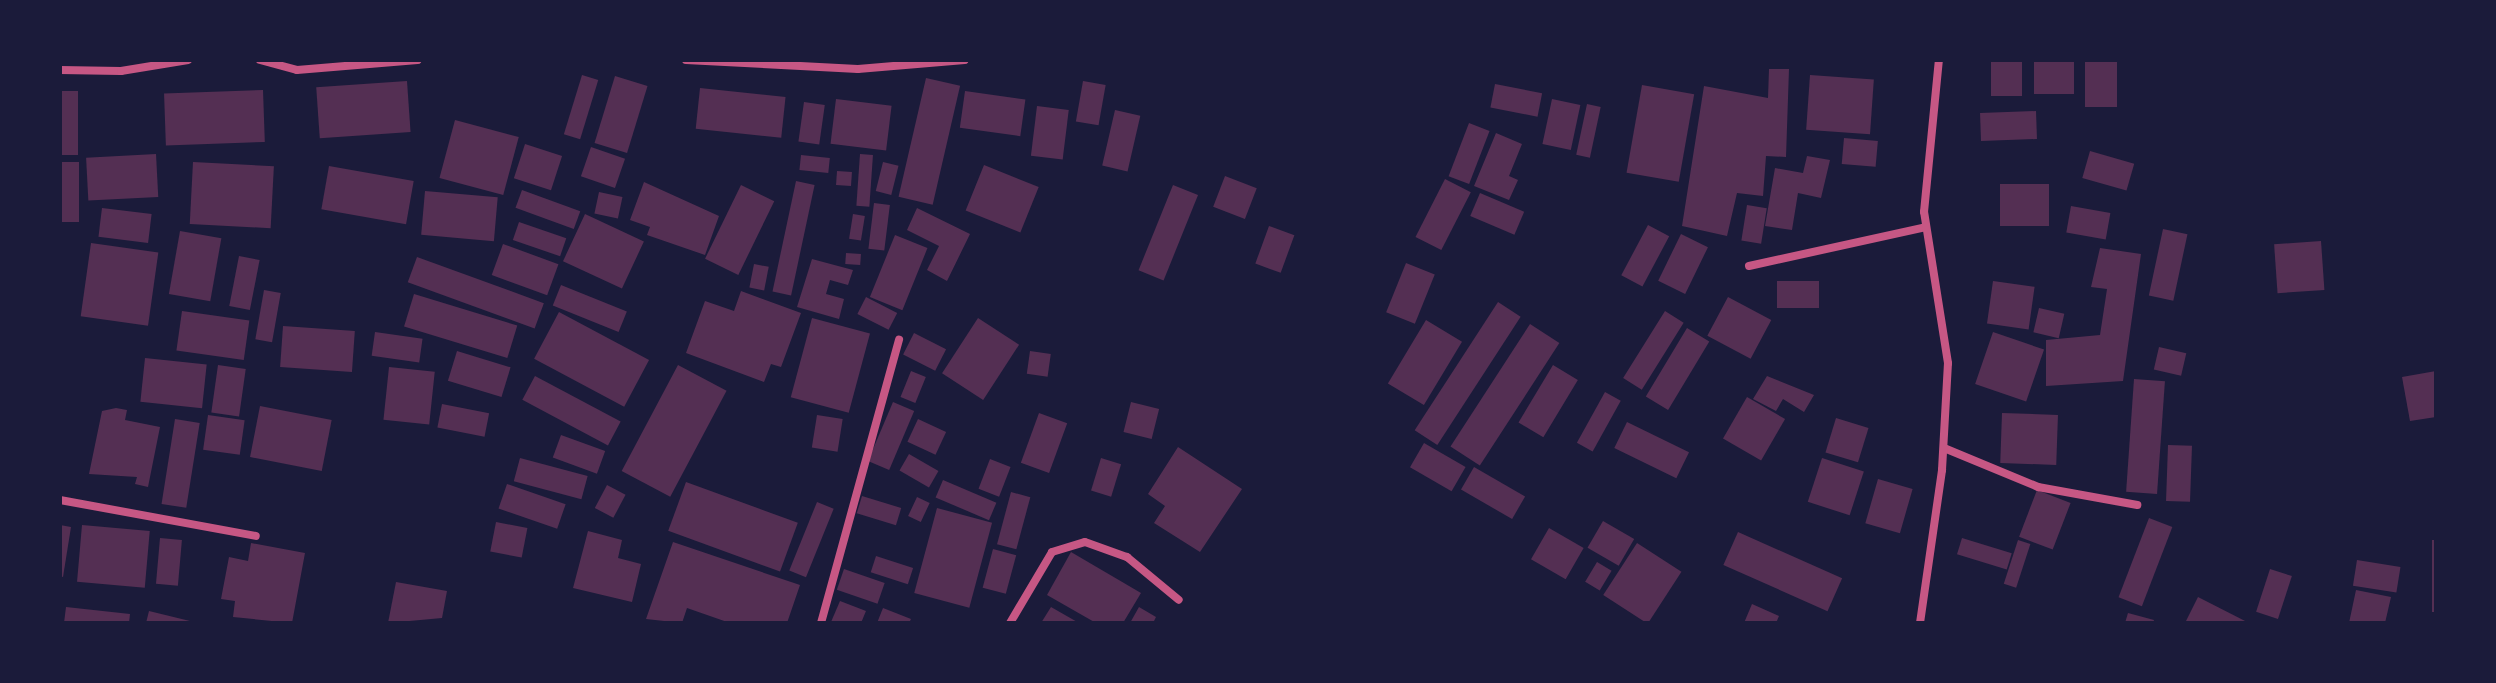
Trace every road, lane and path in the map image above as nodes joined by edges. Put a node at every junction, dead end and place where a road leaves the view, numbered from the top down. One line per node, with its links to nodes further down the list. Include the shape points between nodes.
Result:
1 (188, 60): 8 (street, via 121,71)
2 (260, 60): 7 (street)
3 (418, 60): 7 (street)
4 (686, 60): 5 (street, via 858,69)
5 (965, 60)
6 (1939, 60): 9 (street)
7 (297, 65)
8 (60, 70)
9 (1926, 227): 10 (street); 12 (street, via 1948,363)
10 (1749, 266)
11 (899, 340): 17 (street)
12 (1944, 448): 14 (street, via 2038,487); 19 (street)
13 (60, 500): 15 (street)
14 (2137, 505)
15 (256, 536)
16 (1179, 600): 18 (street, via 1127,557 1085,542 1052,552)
17 (821, 623)
18 (1010, 623)
19 (1920, 623)

